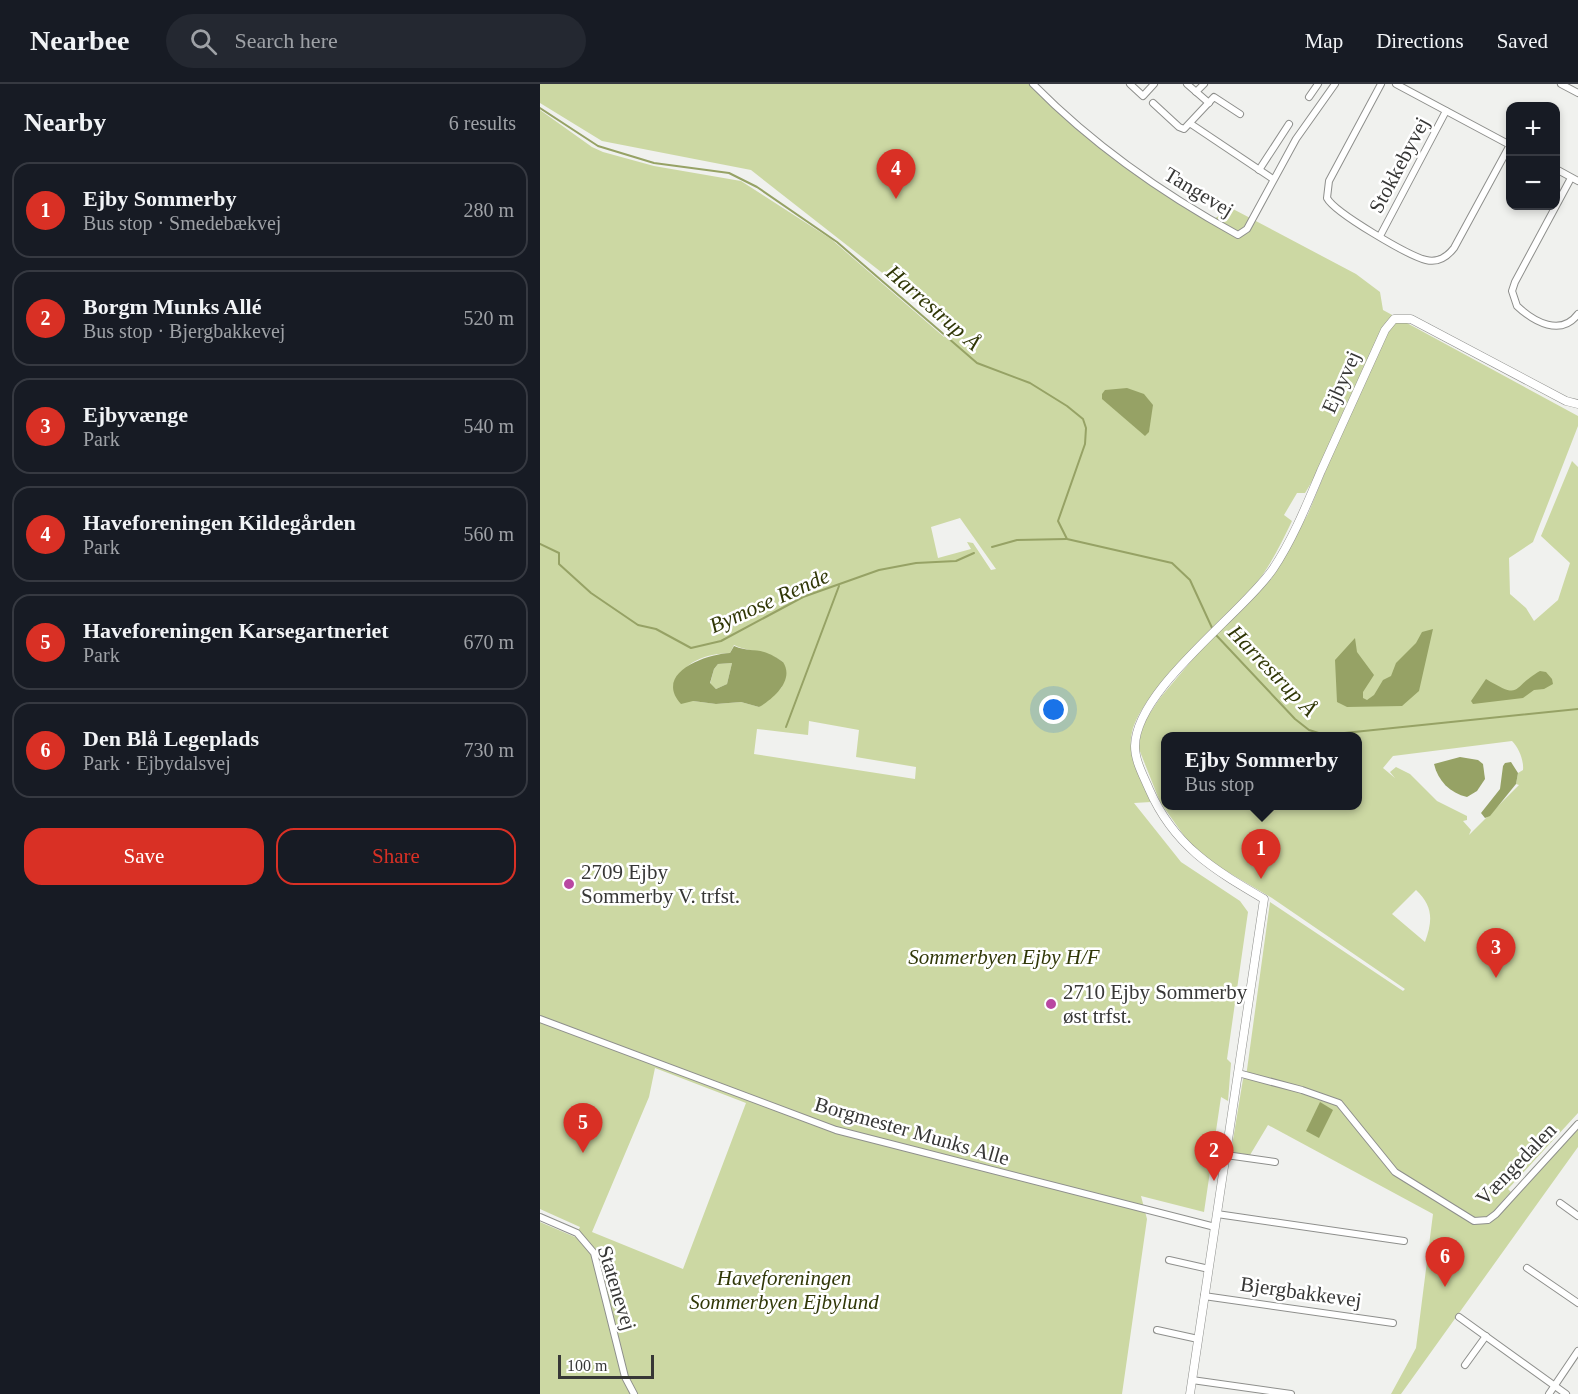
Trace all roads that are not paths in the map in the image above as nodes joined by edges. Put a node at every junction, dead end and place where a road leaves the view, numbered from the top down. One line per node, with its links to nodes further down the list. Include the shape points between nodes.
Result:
1 (1033, 84): 24 (street, Tangevej, via 1119,160 1164,192 1238,235 1247,229)
2 (1130, 84): 3 (street, via 1143,96)
3 (1154, 84)
4 (1187, 84): 11 (street)
5 (1204, 84): 11 (street)
6 (1318, 84): 13 (street)
7 (1335, 84): 24 (street, Tangevej, via 1309,117)
8 (1380, 84): 26 (street, via 1326,192 1338,212)
9 (1396, 84): 16 (street)
10 (1561, 84): 12 (street)
11 (1196, 92): 15 (street)
12 (1578, 93)
13 (1309, 97)
14 (1153, 103): 18 (street, via 1179,127 1184,129)
15 (1209, 103): 17 (street, via 1214,97); 18 (street)
16 (1446, 111): 20 (street); 26 (street, Stokkebyvej)
17 (1240, 114)
18 (1191, 124): 22 (street)
19 (1289, 124): 22 (street)
20 (1506, 143)
21 (1506, 152): 26 (street, via 1449,255 1425,260)
22 (1259, 170): 24 (street)
23 (1560, 171): 25 (street)
24 (1273, 179)
25 (1575, 179): 27 (street, via 1512,291 1517,306 1548,326 1563,326)
26 (1380, 236)
27 (1578, 314)
28 (1578, 404): 30 (street, Ejbyvej, via 1411,319 1394,319 1384,330 1284,551 1263,582 1204,641 1142,718 1135,747 1156,805 1190,851 1264,899)
29 (540, 1019): 38 (street, Borgmester Munks Alle, via 836,1130)
30 (1238, 1073): 31 (street, Vængedalen, via 1339,1103 1395,1172 1474,1221 1488,1220 1496,1214); 32 (street)
31 (1578, 1124)
32 (1226, 1155): 33 (street); 35 (street)
33 (1275, 1162)
34 (1560, 1203): 36 (street)
35 (1217, 1214): 38 (street); 39 (street)
36 (1578, 1216)
37 (540, 1217): 54 (street, Statenevej, via 577,1233 594,1253 625,1377)
38 (1215, 1227): 42 (street)
39 (1404, 1241)
40 (1169, 1260): 42 (street)
41 (1527, 1268): 44 (street)
42 (1209, 1269): 43 (street)
43 (1204, 1296): 46 (street, Bjergbakkevej); 49 (street)
44 (1578, 1303)
45 (1459, 1317): 48 (street)
46 (1393, 1323)
47 (1157, 1330): 49 (street)
48 (1486, 1336): 51 (street); 53 (street)
49 (1198, 1339): 52 (street)
50 (1578, 1352): 53 (street)
51 (1465, 1365)
52 (1192, 1380): 55 (street); 56 (street)
53 (1555, 1386): 57 (street); 58 (street)
54 (634, 1394)
55 (1190, 1394)
56 (1291, 1394)
57 (1549, 1394)
58 (1566, 1394)

